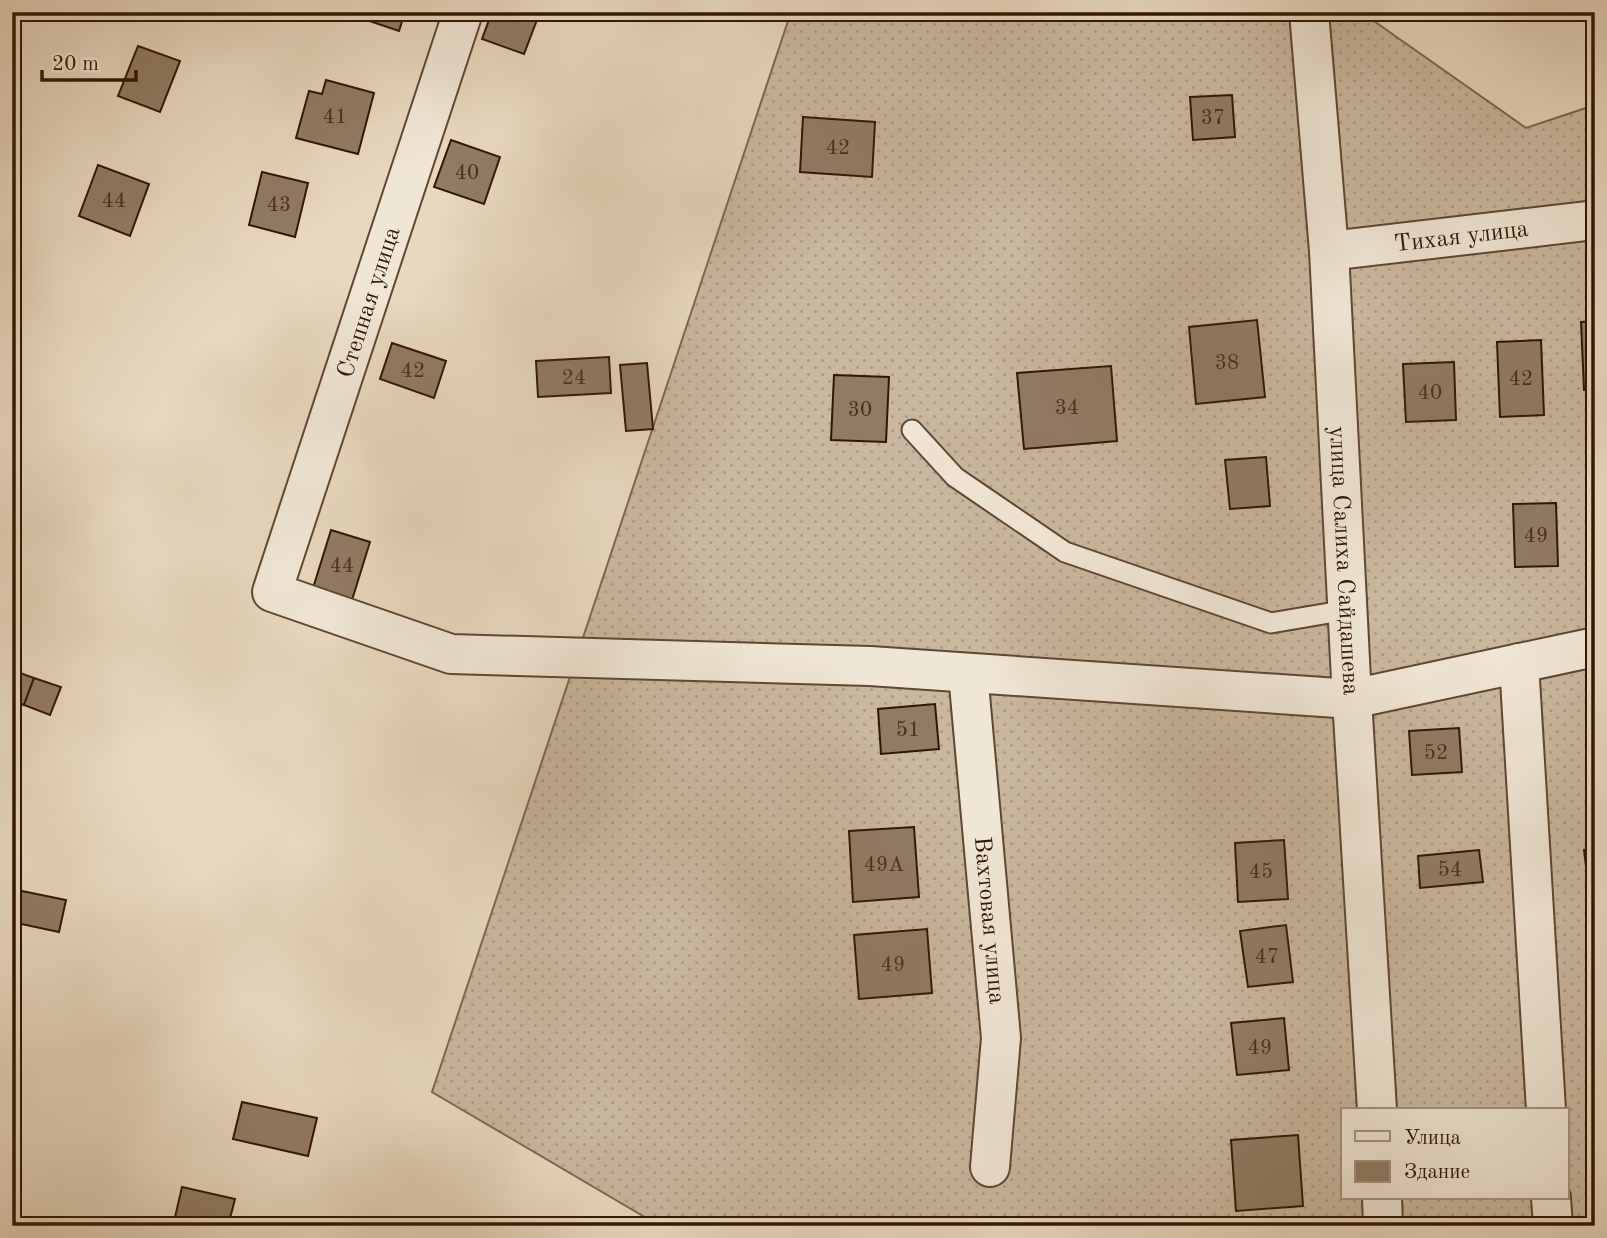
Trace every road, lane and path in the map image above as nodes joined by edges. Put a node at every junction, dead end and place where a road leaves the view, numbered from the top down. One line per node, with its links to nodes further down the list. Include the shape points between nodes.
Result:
1 (463, 12): 9 (street, Степная улица, via 272,592 451,654 856,665)
2 (1309, 12): 4 (street, улица Салиха Сайдашева)
3 (1595, 220): 4 (street, Тихая улица)
4 (1329, 251): 6 (street, улица Салиха Сайдашева)
5 (912, 430): 6 (lane, via 955,477 1065,552 1270,623)
6 (1347, 610): 10 (street, улица Салиха Сайдашева)
7 (1595, 647): 8 (street)
8 (1519, 663): 10 (street); 12 (street)
9 (968, 673): 10 (street); 13 (street, Вахтовая улица, via 1001,1038)
10 (1352, 699): 11 (street, улица Салиха Сайдашева)
11 (1377, 1108)
12 (1546, 1108)
13 (990, 1167)
14 (1382, 1200): 16 (street)
15 (1551, 1200): 17 (street)
16 (1383, 1226)
17 (1552, 1226)

